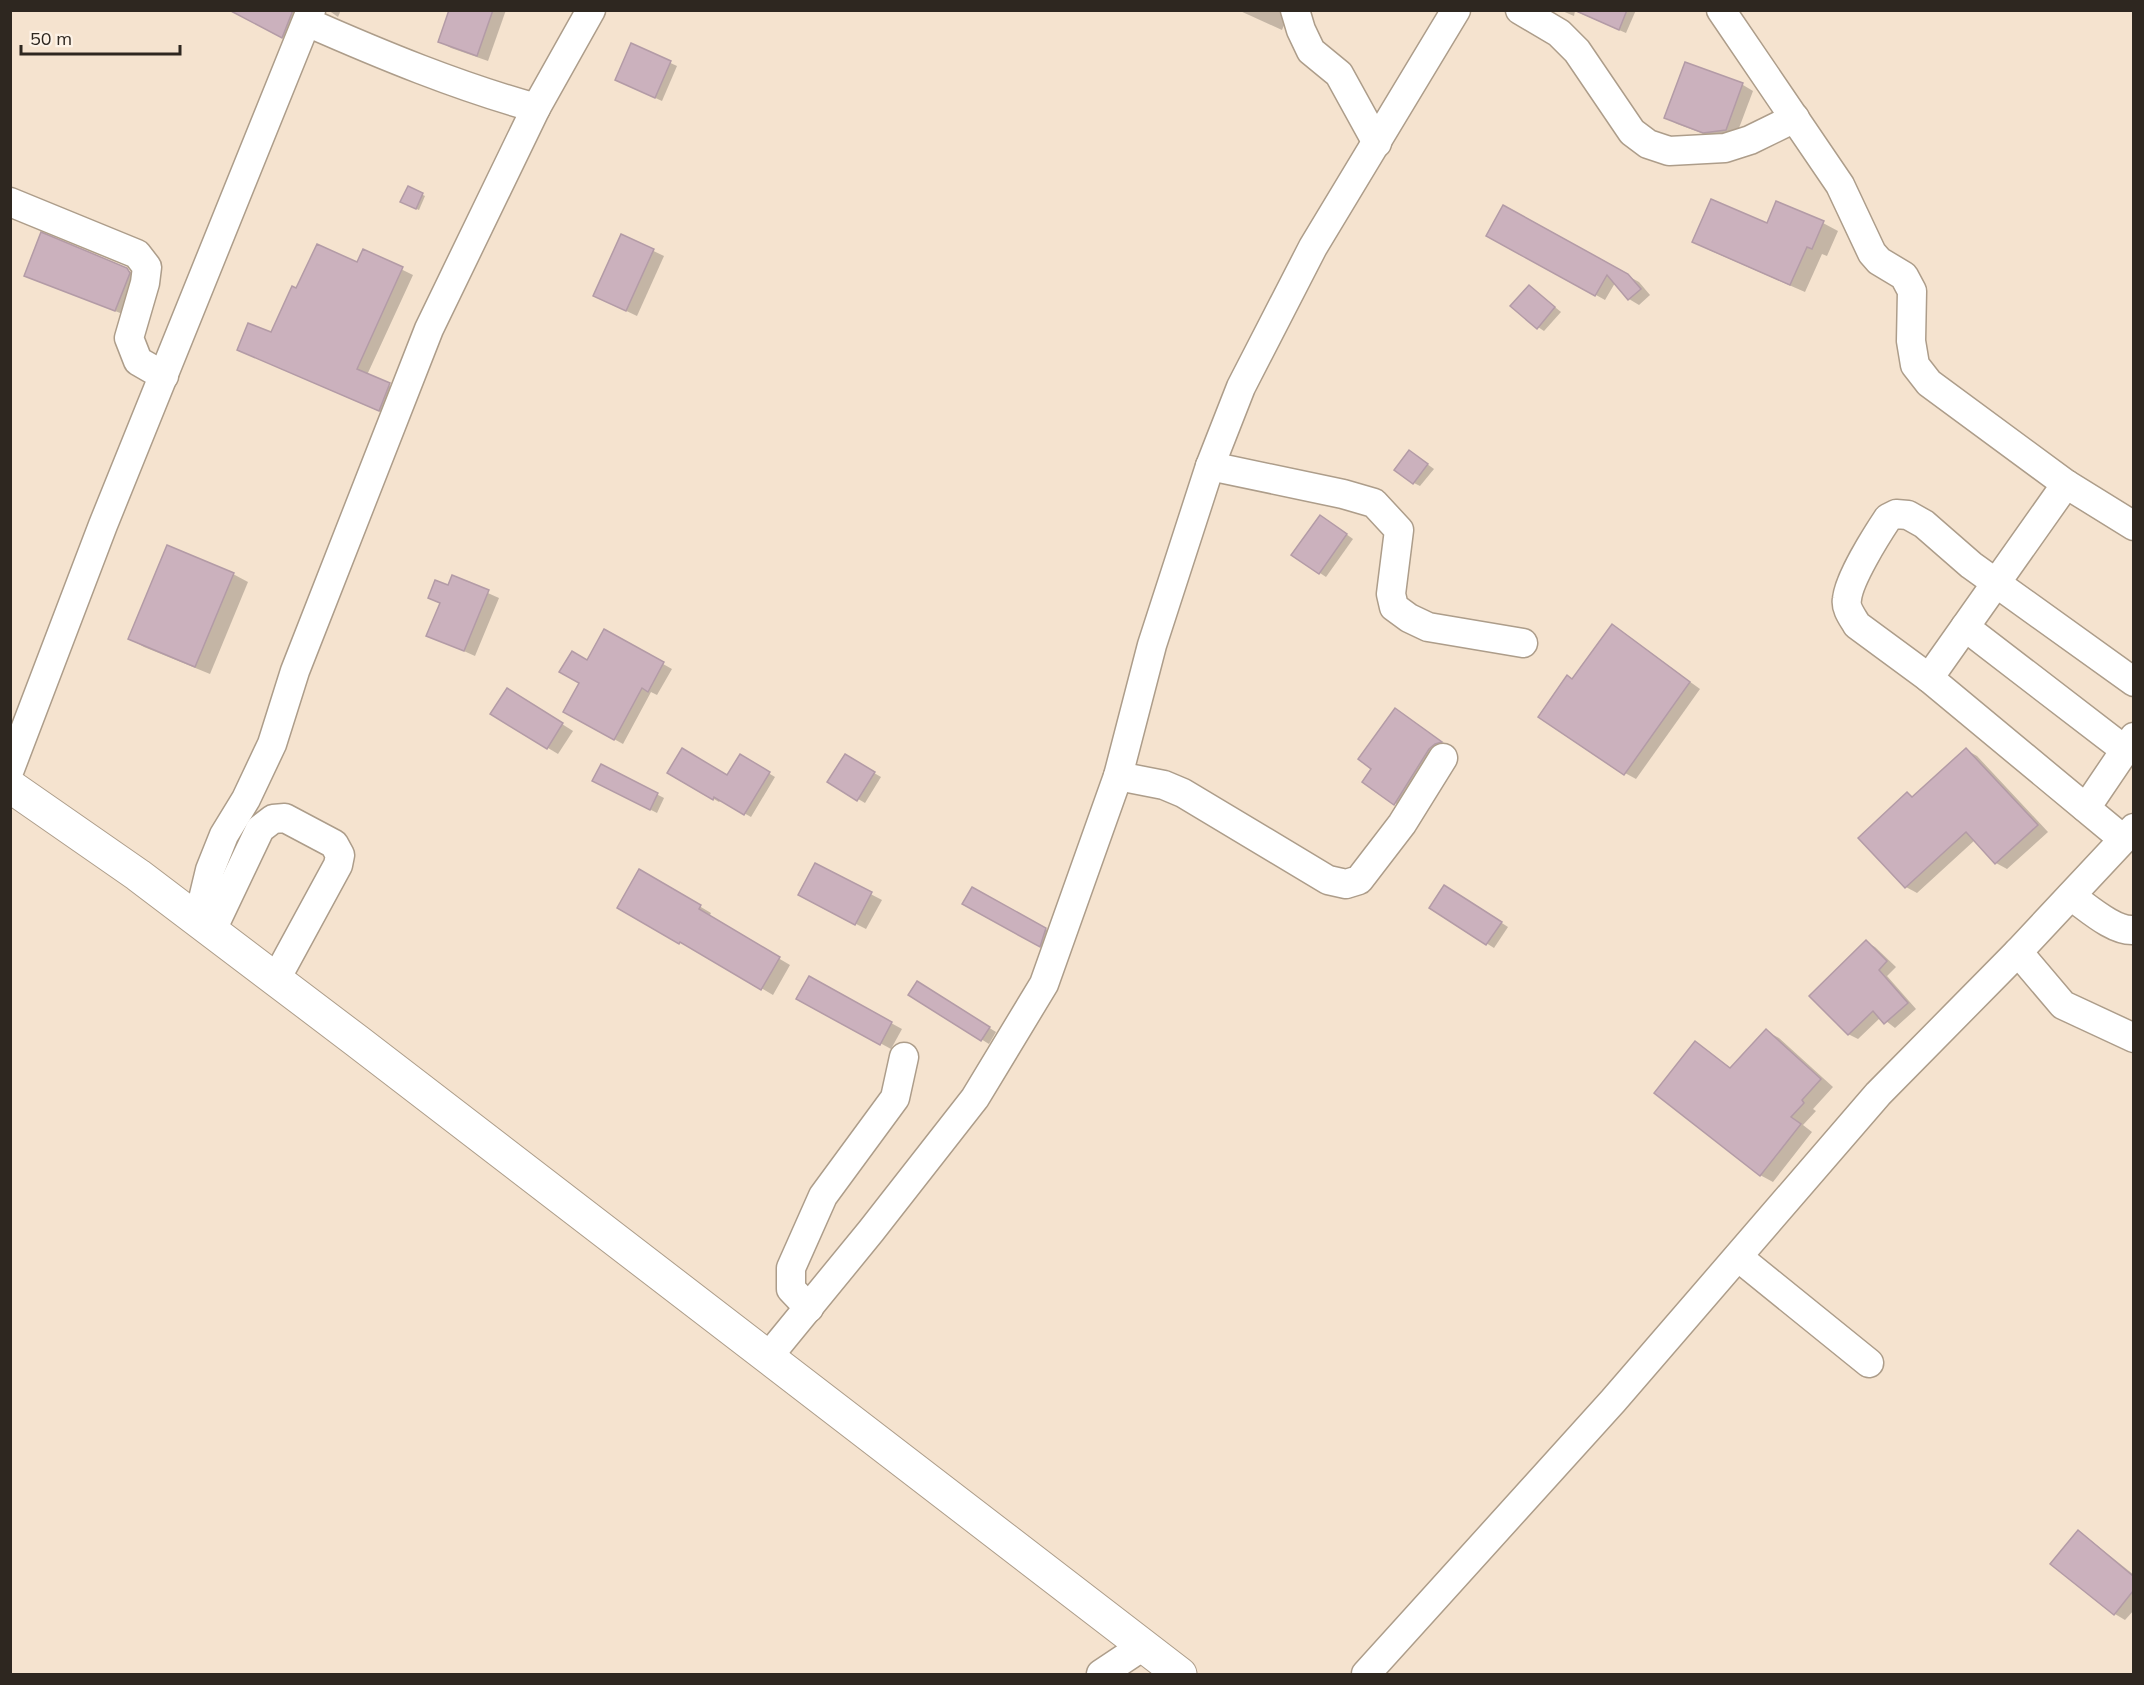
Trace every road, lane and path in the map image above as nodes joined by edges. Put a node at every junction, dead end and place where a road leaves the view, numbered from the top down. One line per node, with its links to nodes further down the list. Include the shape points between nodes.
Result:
1 (591, 10): 7 (street)
2 (1295, 10): 9 (street, via 1311,51 1339,74)
3 (1456, 10): 9 (street)
4 (1520, 10): 8 (street, via 1559,33 1577,51 1632,132 1648,144 1669,151 1725,148)
5 (1721, 10): 8 (street)
6 (309, 16): 7 (street, via 438,77); 11 (street)
7 (536, 108): 28 (street, via 429,329 295,671 272,744 210,870)
8 (1795, 118): 13 (street, via 1840,185 1872,254 1904,276 1912,291 1911,341 1916,365 1929,383)
9 (1377, 143): 12 (street, via 1313,247 1241,387)
10 (10, 202): 11 (street, via 137,254 147,267 129,338 138,361)
11 (164, 376): 22 (street)
12 (1210, 466): 17 (street, via 1374,503 1399,530 1391,594 1394,607 1428,627); 23 (street, via 1152,645)
13 (2066, 484): 14 (street); 15 (street)
14 (2133, 526)
15 (1996, 582): 16 (street); 18 (street, via 1924,524 1908,515 1888,518 1853,580 1846,601 1857,625); 19 (street)
16 (1965, 627): 18 (street); 20 (street)
17 (1523, 642)
18 (1929, 678): 25 (street)
19 (2133, 682)
20 (2129, 744): 25 (street)
21 (1443, 758): 23 (street, via 1402,824 1359,880 1347,884 1328,880 1183,793)
22 (10, 769)
23 (1118, 776): 35 (street, via 1044,984 975,1098)
24 (10, 786): 28 (main road)
25 (2086, 808): 26 (street)
26 (2128, 834): 27 (street)
27 (2071, 896): 29 (street, via 2115,927); 30 (street)
28 (205, 925): 31 (main road); 31 (street, via 260,829 273,819 285,818 334,844 340,855 338,866)
29 (2133, 930)
30 (2018, 952): 32 (street, via 2063,1005); 34 (street, via 1878,1094)
31 (276, 979): 36 (main road)
32 (2133, 1038)
33 (904, 1057): 35 (street, via 895,1098 823,1196 791,1268 791,1289)
34 (1738, 1257): 37 (street); 41 (street)
35 (808, 1308): 36 (street)
36 (768, 1357): 38 (main road)
37 (1869, 1363)
38 (1143, 1646): 39 (street); 40 (main road)
39 (1101, 1674)
40 (1180, 1674)
41 (1366, 1674)

